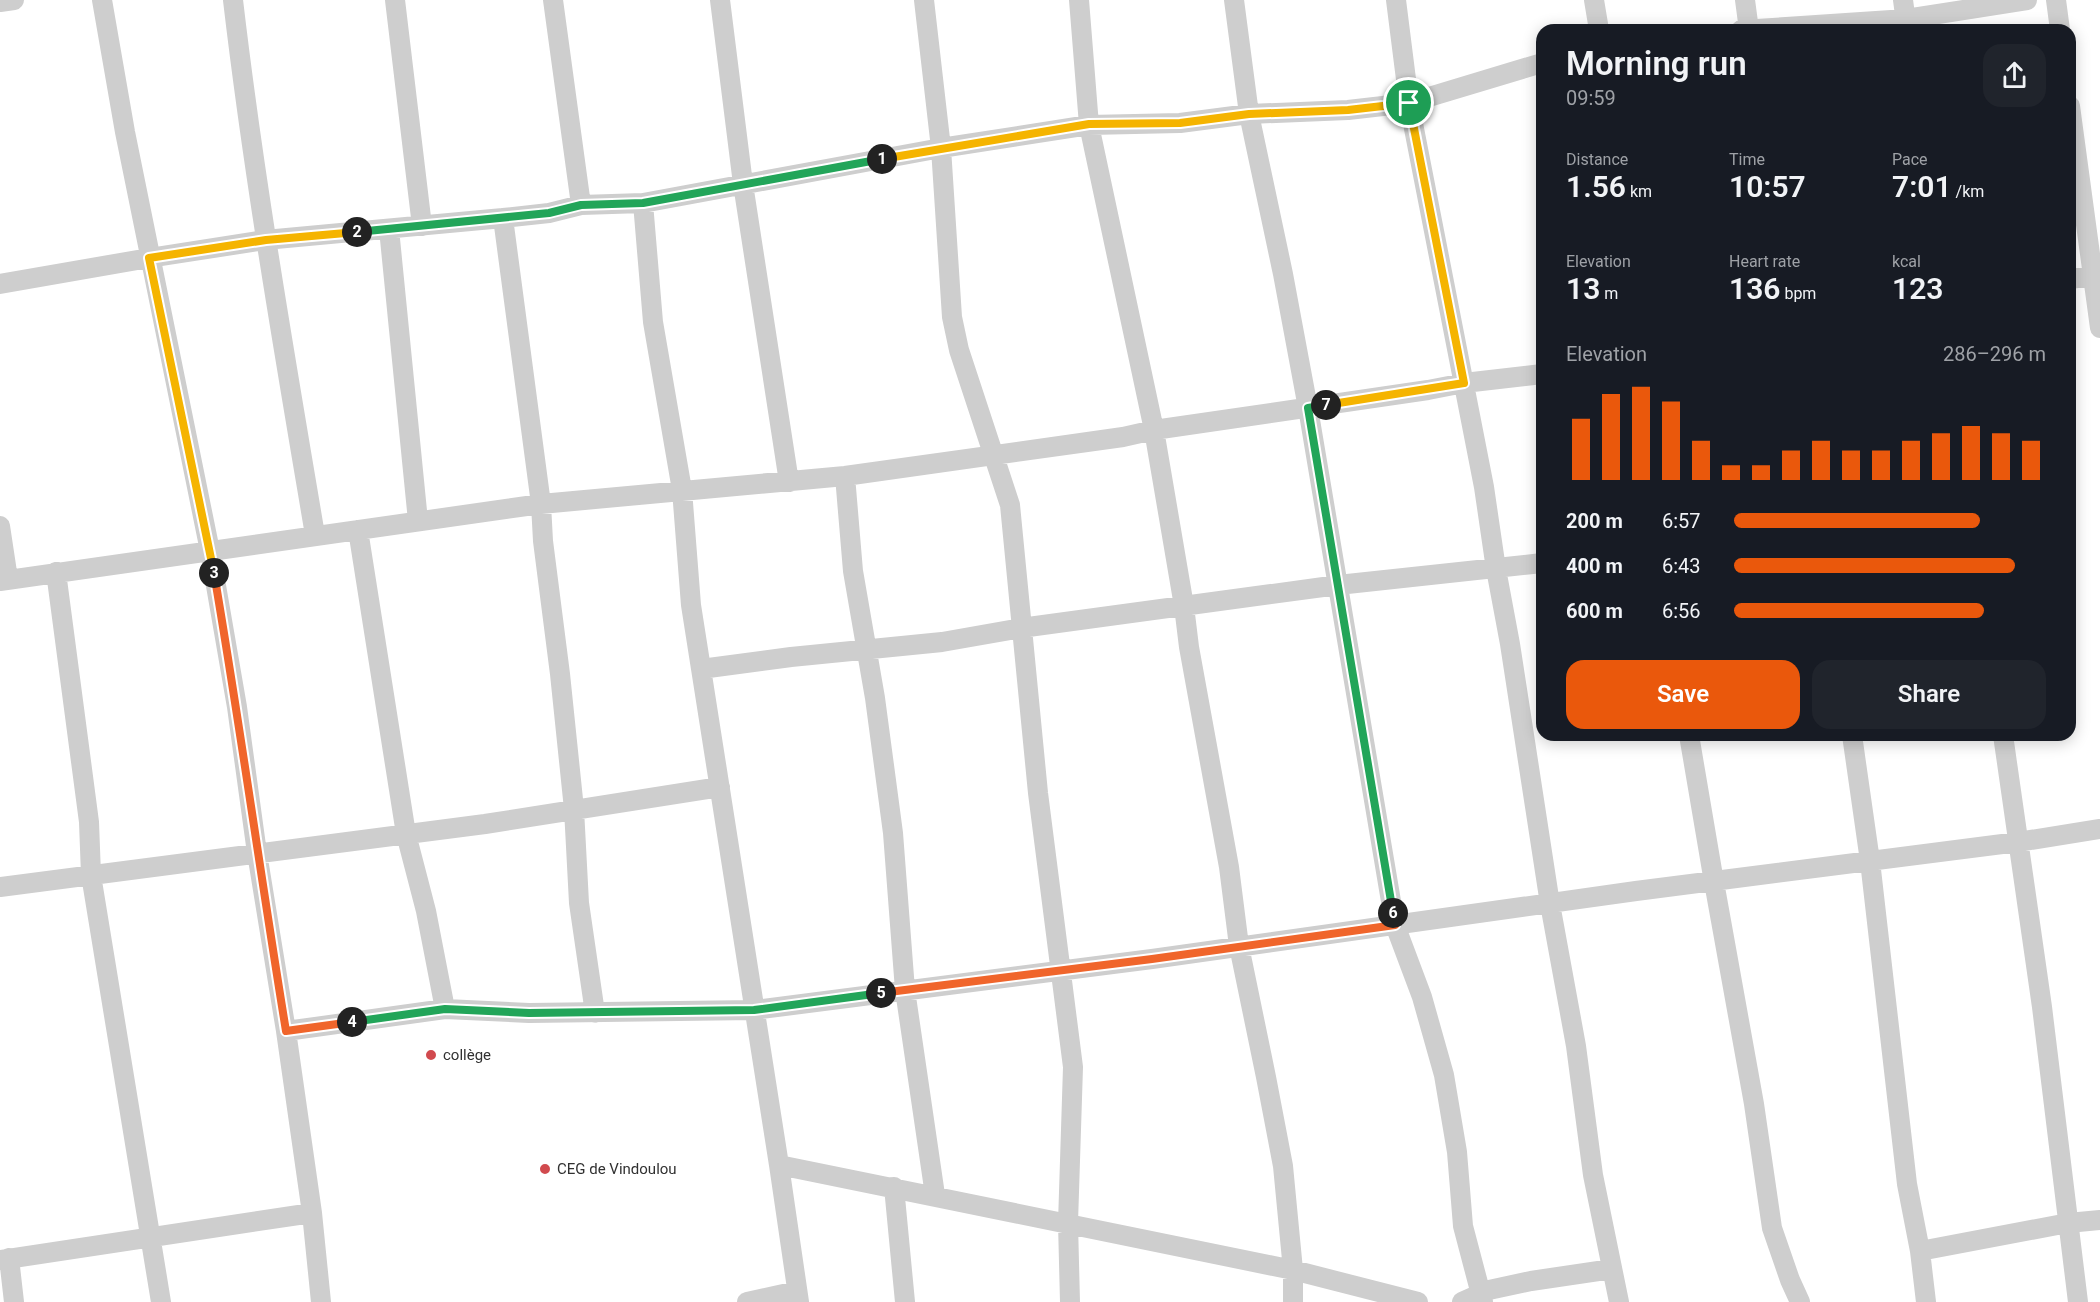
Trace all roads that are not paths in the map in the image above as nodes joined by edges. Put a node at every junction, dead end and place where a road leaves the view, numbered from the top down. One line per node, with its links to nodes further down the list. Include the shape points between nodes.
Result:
1 (14, 0): 15 (street)
2 (102, 0): 34 (street)
3 (232, 0): 33 (street)
4 (394, 0): 31 (street)
5 (553, 0): 29 (street)
6 (720, 0): 27 (street)
7 (924, 0): 26 (street)
8 (1079, 0): 24 (street)
9 (1234, 0): 23 (street)
10 (1396, 0): 22 (street)
11 (1594, 0): 17 (street)
12 (1745, 0): 18 (street)
13 (2027, 0): 16 (street)
14 (2056, 0): 20 (street)
15 (0, 2)
16 (1905, 16): 19 (street)
17 (1598, 24)
18 (1746, 24)
19 (1814, 24)
20 (2059, 24)
21 (1536, 65): 22 (street)
22 (1409, 103): 23 (street); 40 (street)
23 (1249, 114): 24 (street, via 1180,123); 41 (street)
24 (1089, 124): 26 (street); 42 (street)
25 (2076, 145): 35 (street)
26 (941, 148): 27 (street); 43 (street, via 952,317 959,350)
27 (743, 184): 28 (street); 45 (street)
28 (643, 203): 29 (street); 46 (street, via 653,322)
29 (581, 205): 30 (street)
30 (503, 218): 31 (street); 47 (street)
31 (422, 226): 32 (street)
32 (389, 229): 33 (street); 48 (street)
33 (266, 240): 34 (street); 51 (street)
34 (149, 258): 37 (street); 52 (street)
35 (2096, 275): 36 (street); 38 (street)
36 (2076, 278)
37 (0, 284)
38 (2100, 328)
39 (1536, 375): 40 (street)
40 (1464, 383): 41 (street); 54 (street)
41 (1308, 408): 42 (street); 57 (street)
42 (1154, 430): 43 (street); 58 (street)
43 (995, 453): 44 (street); 59 (street, via 1010,505)
44 (845, 476): 45 (street); 60 (street, via 853,571)
45 (789, 482): 46 (street)
46 (682, 490): 47 (street); 61 (street, via 687,566)
47 (542, 504): 48 (street); 66 (street)
48 (418, 521): 50 (street)
49 (0, 526): 56 (street)
50 (358, 530): 51 (street); 68 (street)
51 (315, 536): 52 (street)
52 (210, 550): 55 (street); 70 (street)
53 (1536, 564): 54 (street)
54 (1496, 569): 57 (street); 75 (street)
55 (56, 572): 56 (street); 72 (street, via 89,822)
56 (4, 580)
57 (1338, 585): 58 (street); 76 (street)
58 (1184, 606): 59 (street); 77 (street)
59 (1021, 628): 60 (street); 78 (street)
60 (868, 650): 61 (street); 79 (street, via 893,833)
61 (701, 669): 65 (street)
62 (1690, 741): 73 (street)
63 (1853, 741): 71 (street)
64 (2004, 741): 69 (street)
65 (720, 787): 66 (street); 81 (street)
66 (574, 809): 68 (street); 82 (street, via 579,903)
67 (2100, 829): 69 (street)
68 (406, 834): 70 (street); 80 (street)
69 (2018, 842): 71 (street); 90 (street)
70 (257, 854): 72 (street); 83 (street)
71 (1870, 861): 73 (street); 92 (street, via 1907,1184)
72 (91, 875): 74 (street); 91 (street)
73 (1714, 882): 75 (street); 108 (street, via 1772,1228)
74 (0, 887)
75 (1550, 904): 76 (street); 94 (street, via 1576,1046 1593,1176)
76 (1395, 925): 77 (street); 97 (street, via 1444,1075 1457,1152 1463,1226)
77 (1239, 946): 78 (street); 95 (street, via 1283,1166)
78 (1060, 970): 79 (street); 89 (street, via 1072,1067)
79 (905, 990): 81 (street); 86 (street)
80 (445, 1009): 82 (street); 83 (street)
81 (754, 1010): 82 (street); 84 (street)
82 (595, 1013)
83 (286, 1031): 87 (street)
84 (779, 1165): 85 (street); 96 (street)
85 (894, 1187): 86 (street); 102 (street)
86 (934, 1195): 89 (street)
87 (312, 1213): 91 (street); 100 (street)
88 (2100, 1220): 90 (street)
89 (1068, 1223): 95 (street); 103 (street)
90 (2068, 1223): 92 (street); 110 (street)
91 (151, 1237): 93 (street); 99 (street)
92 (1920, 1251): 109 (street)
93 (4, 1259): 98 (street)
94 (1612, 1269): 97 (street, via 1489,1290); 107 (street)
95 (1293, 1270): 104 (street); 105 (street)
96 (798, 1297): 101 (street)
97 (1482, 1298): 106 (street)
98 (14, 1302)
99 (161, 1302)
100 (321, 1302)
101 (747, 1302)
102 (905, 1302)
103 (1070, 1302)
104 (1293, 1302)
105 (1418, 1302)
106 (1462, 1302)
107 (1619, 1302)
108 (1800, 1302)
109 (1926, 1302)
110 (2078, 1302)

